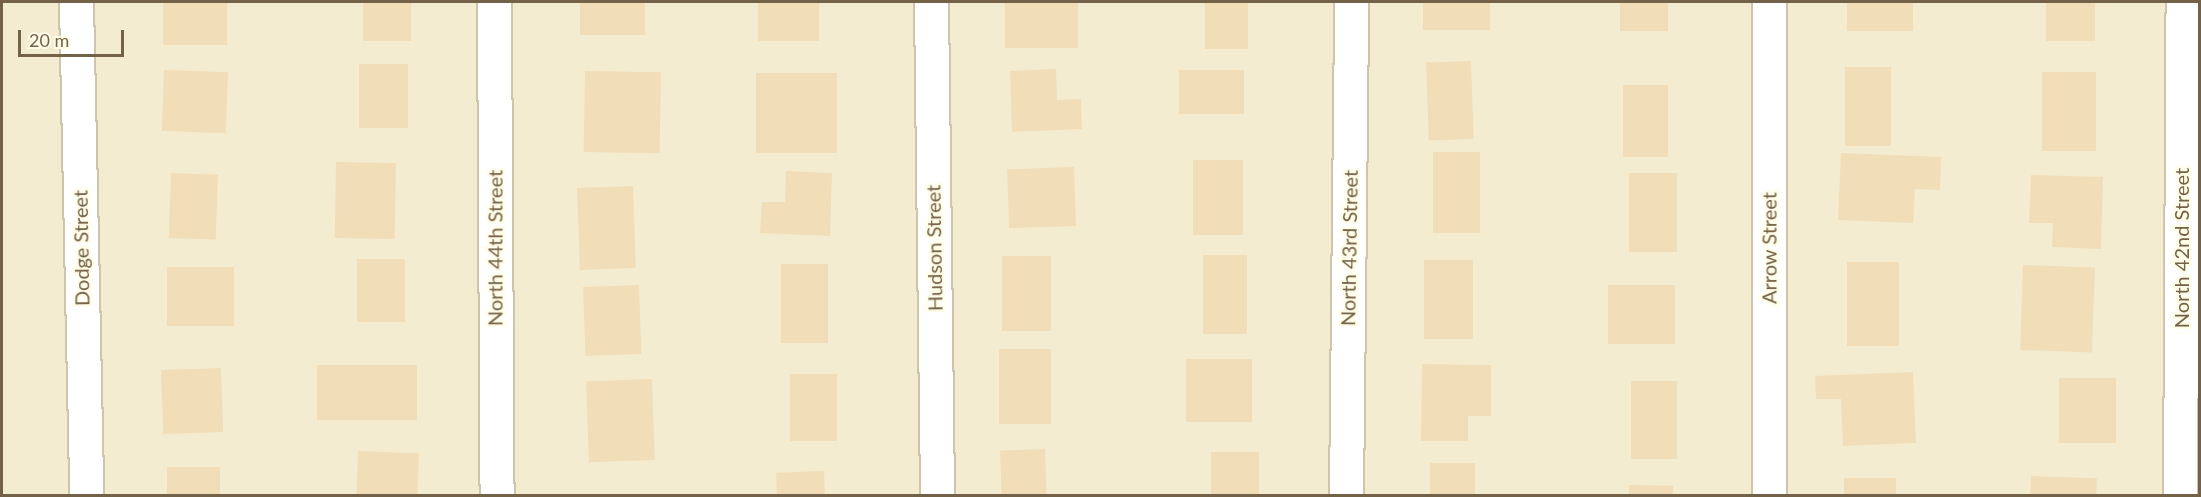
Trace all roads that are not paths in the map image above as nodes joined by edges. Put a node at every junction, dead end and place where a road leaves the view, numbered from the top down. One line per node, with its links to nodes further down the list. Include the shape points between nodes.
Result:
1 (76, 2): 7 (street, Dodge Street)
2 (494, 2): 8 (street, North 44th Street)
3 (931, 2): 9 (street, Hudson Street)
4 (1351, 2): 10 (street, North 43rd Street)
5 (1768, 2): 11 (street, Arrow Street)
6 (2182, 2): 12 (street, North 42nd Street)
7 (86, 495)
8 (497, 495)
9 (938, 495)
10 (1346, 495)
11 (1768, 495)
12 (2180, 495)

